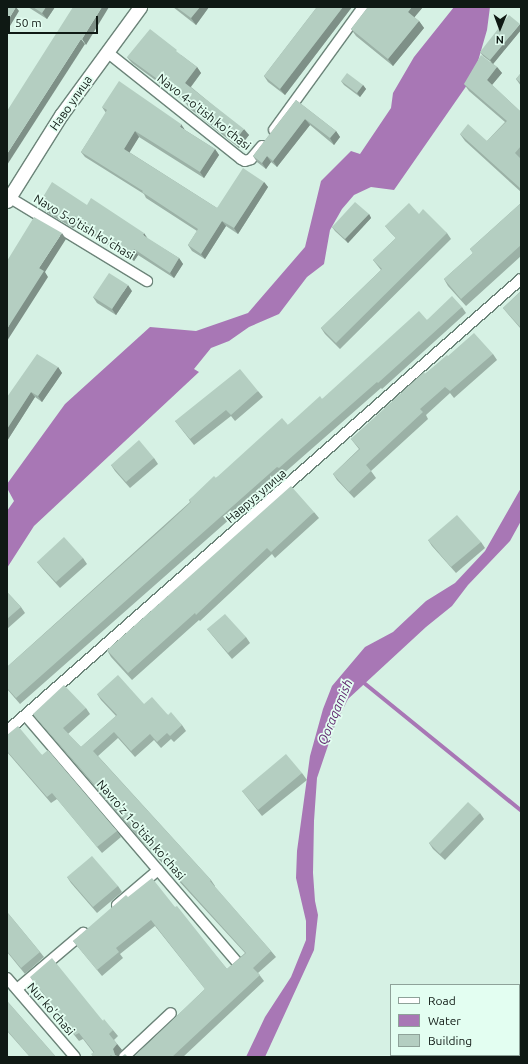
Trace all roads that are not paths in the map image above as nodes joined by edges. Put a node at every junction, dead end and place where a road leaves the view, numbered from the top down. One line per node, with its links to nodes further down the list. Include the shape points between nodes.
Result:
1 (140, 7): 3 (street, Наво улица)
2 (363, 7): 3 (street, Navo 4-o'tish ko'chasi, via 257,153 245,161)
3 (107, 52): 4 (street, Наво улица, via 61,115)
4 (8, 198): 6 (street, Navo 5-o'tish ko'chasi)
5 (521, 278): 7 (street, Навруз улица)
6 (147, 281)
7 (26, 716): 8 (street, Навруз улица); 9 (street, Navro'z 1-o'tish ko'chasi)
8 (7, 731)
9 (158, 870): 10 (street); 12 (street, Navro'z 1-o'tish ko'chasi)
10 (111, 910)
11 (93, 925): 14 (street)
12 (236, 961)
13 (7, 978): 14 (street, Nur ko'chasi)
14 (17, 989): 16 (street, Nur ko'chasi)
15 (172, 1013): 17 (street)
16 (75, 1057)
17 (124, 1057)

